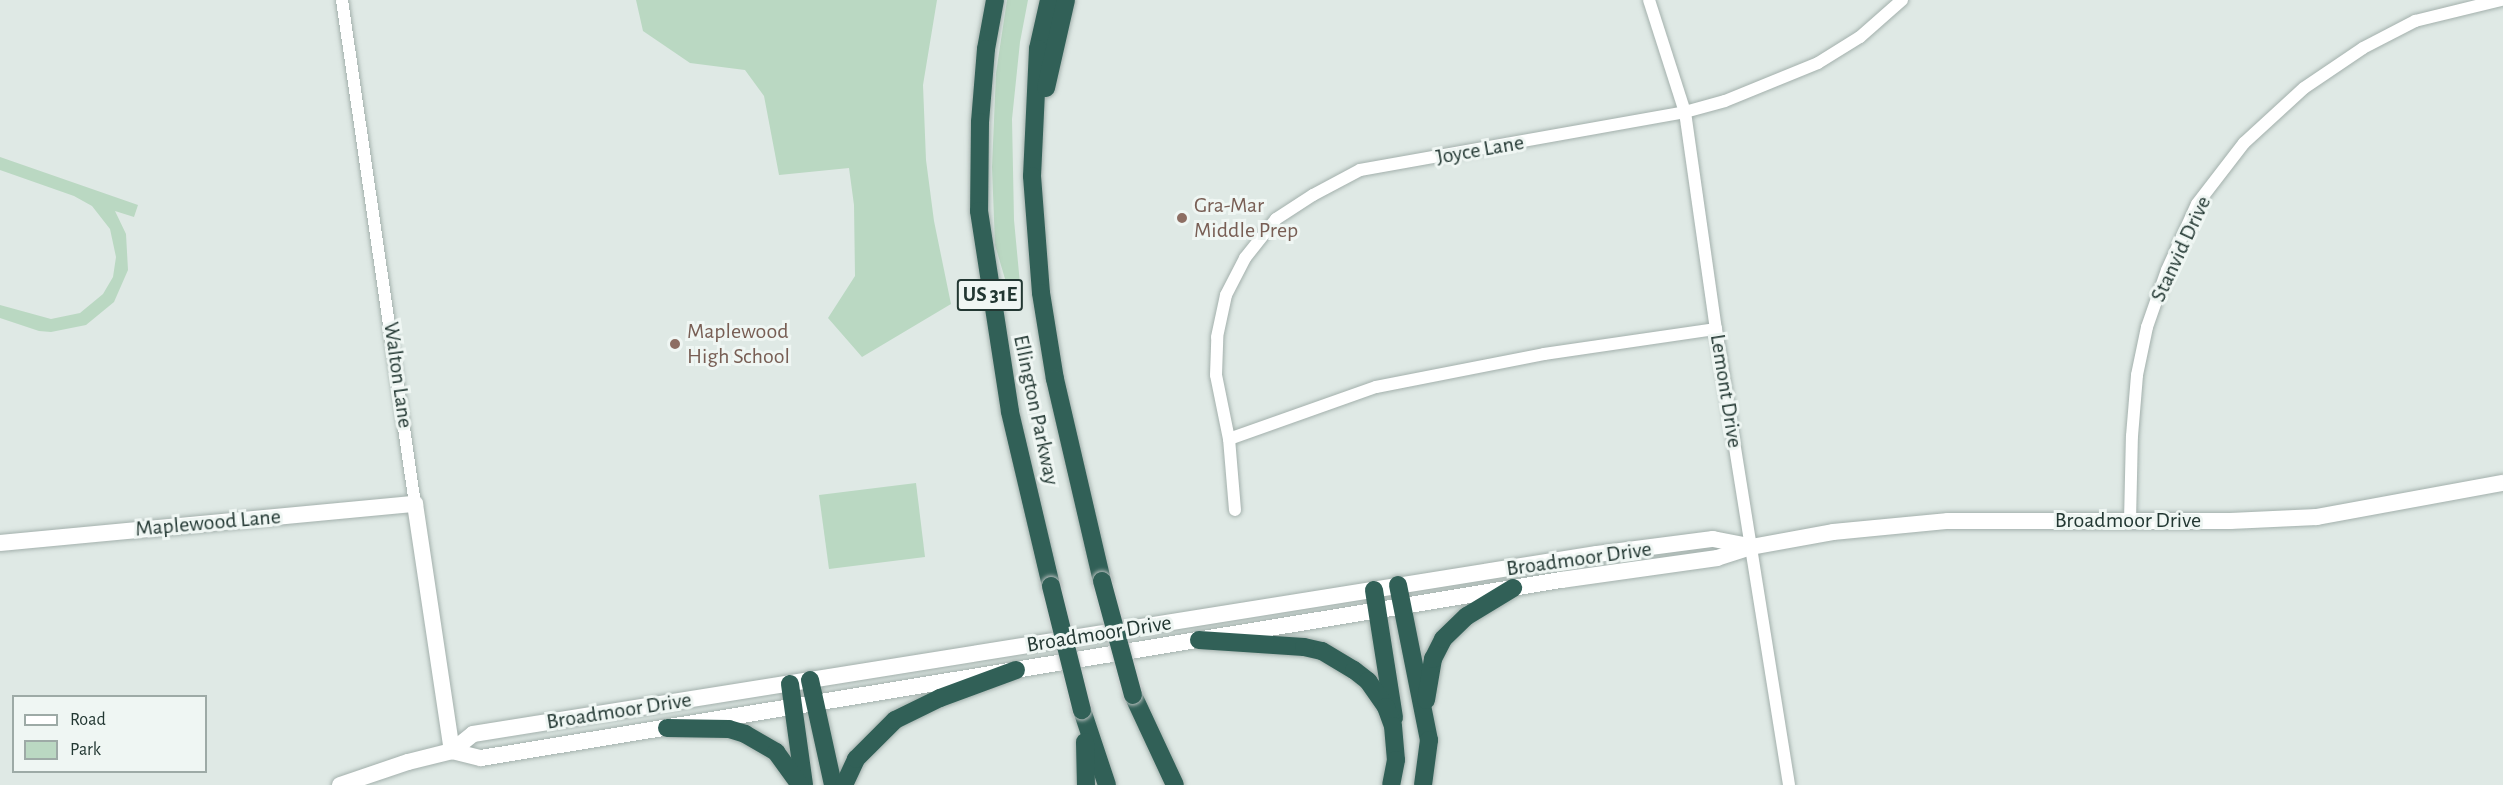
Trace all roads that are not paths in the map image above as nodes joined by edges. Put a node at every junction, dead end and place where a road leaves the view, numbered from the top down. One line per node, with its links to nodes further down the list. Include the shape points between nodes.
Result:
1 (342, 0): 13 (street, Walton Lane)
2 (995, 0): 31 (highway, Ellington Parkway / US 31E, bridge, via 980,122 979,211 1010,412)
3 (1048, 0): 9 (highway, Ellington Parkway / US 31E, via 1038,49)
4 (1066, 0): 9 (highway, via 1052,56)
5 (1649, 0): 8 (street, Lemont Drive)
6 (1902, 0): 8 (street, Joyce Lane, via 1860,37 1818,63 1773,83)
7 (2501, 0): 15 (street, Stanvid Drive, via 2415,21 2363,48 2304,88 2244,143 2197,204 2147,327 2137,375)
8 (1686, 112): 10 (street, Lemont Drive); 11 (street, Joyce Lane, via 1360,170 1276,219 1245,258 1226,295 1217,337 1216,375)
9 (1032, 176): 27 (highway, Ellington Parkway / US 31E, bridge, via 1041,293 1055,379)
10 (1716, 329): 11 (street, via 1544,354 1376,387); 17 (street, Lemont Drive)
11 (1229, 439): 14 (street, Joyce Lane)
12 (2503, 483): 15 (main road, Broadmoor Drive, via 2317,517)
13 (416, 504): 16 (main road, Maplewood Lane); 34 (main road, Walton Lane)
14 (1234, 510)
15 (2130, 521): 17 (main road, Broadmoor Drive, via 1948,521 1844,531)
16 (0, 543)
17 (1751, 547): 18 (main road, Broadmoor Drive, via 1713,539); 19 (main road, Broadmoor Drive, via 1717,558); 45 (street, Lemont Drive)
18 (1398, 585): 20 (main road, Broadmoor Drive); 21 (highway)
19 (1513, 588): 21 (main road, Broadmoor Drive); 30 (highway, via 1467,616 1443,639 1433,659)
20 (1374, 590): 22 (highway); 25 (main road, Broadmoor Drive)
21 (1403, 606): 22 (main road, Broadmoor Drive); 30 (highway)
22 (1379, 611): 23 (main road, Broadmoor Drive); 33 (highway)
23 (1199, 640): 24 (main road, Broadmoor Drive); 33 (highway, via 1304,647 1337,658 1368,681 1386,707)
24 (1016, 670): 28 (main road, Broadmoor Drive); 38 (highway, via 940,698 895,720 856,759)
25 (810, 680): 26 (main road, Broadmoor Drive); 28 (highway)
26 (790, 684): 29 (highway); 34 (main road, Broadmoor Drive, via 473,735)
27 (1133, 695): 41 (highway, Ellington Parkway / US 31E); 42 (highway)
28 (815, 703): 29 (main road, Broadmoor Drive); 37 (highway)
29 (794, 707): 32 (main road, Broadmoor Drive); 36 (highway)
30 (1424, 708): 44 (highway, via 1429,740)
31 (1082, 710): 39 (highway, via 1088,765); 40 (highway, Ellington Parkway / US 31E)
32 (667, 728): 34 (main road, Broadmoor Drive, via 481,758); 36 (highway, via 729,729 745,734 776,752)
33 (1396, 740): 43 (highway)
34 (452, 751): 35 (main road, Broadmoor Drive)
35 (340, 785)
36 (802, 785)
37 (833, 785)
38 (844, 785)
39 (1086, 785)
40 (1107, 785)
41 (1160, 785)
42 (1175, 785)
43 (1391, 785)
44 (1423, 785)
45 (1789, 785)

